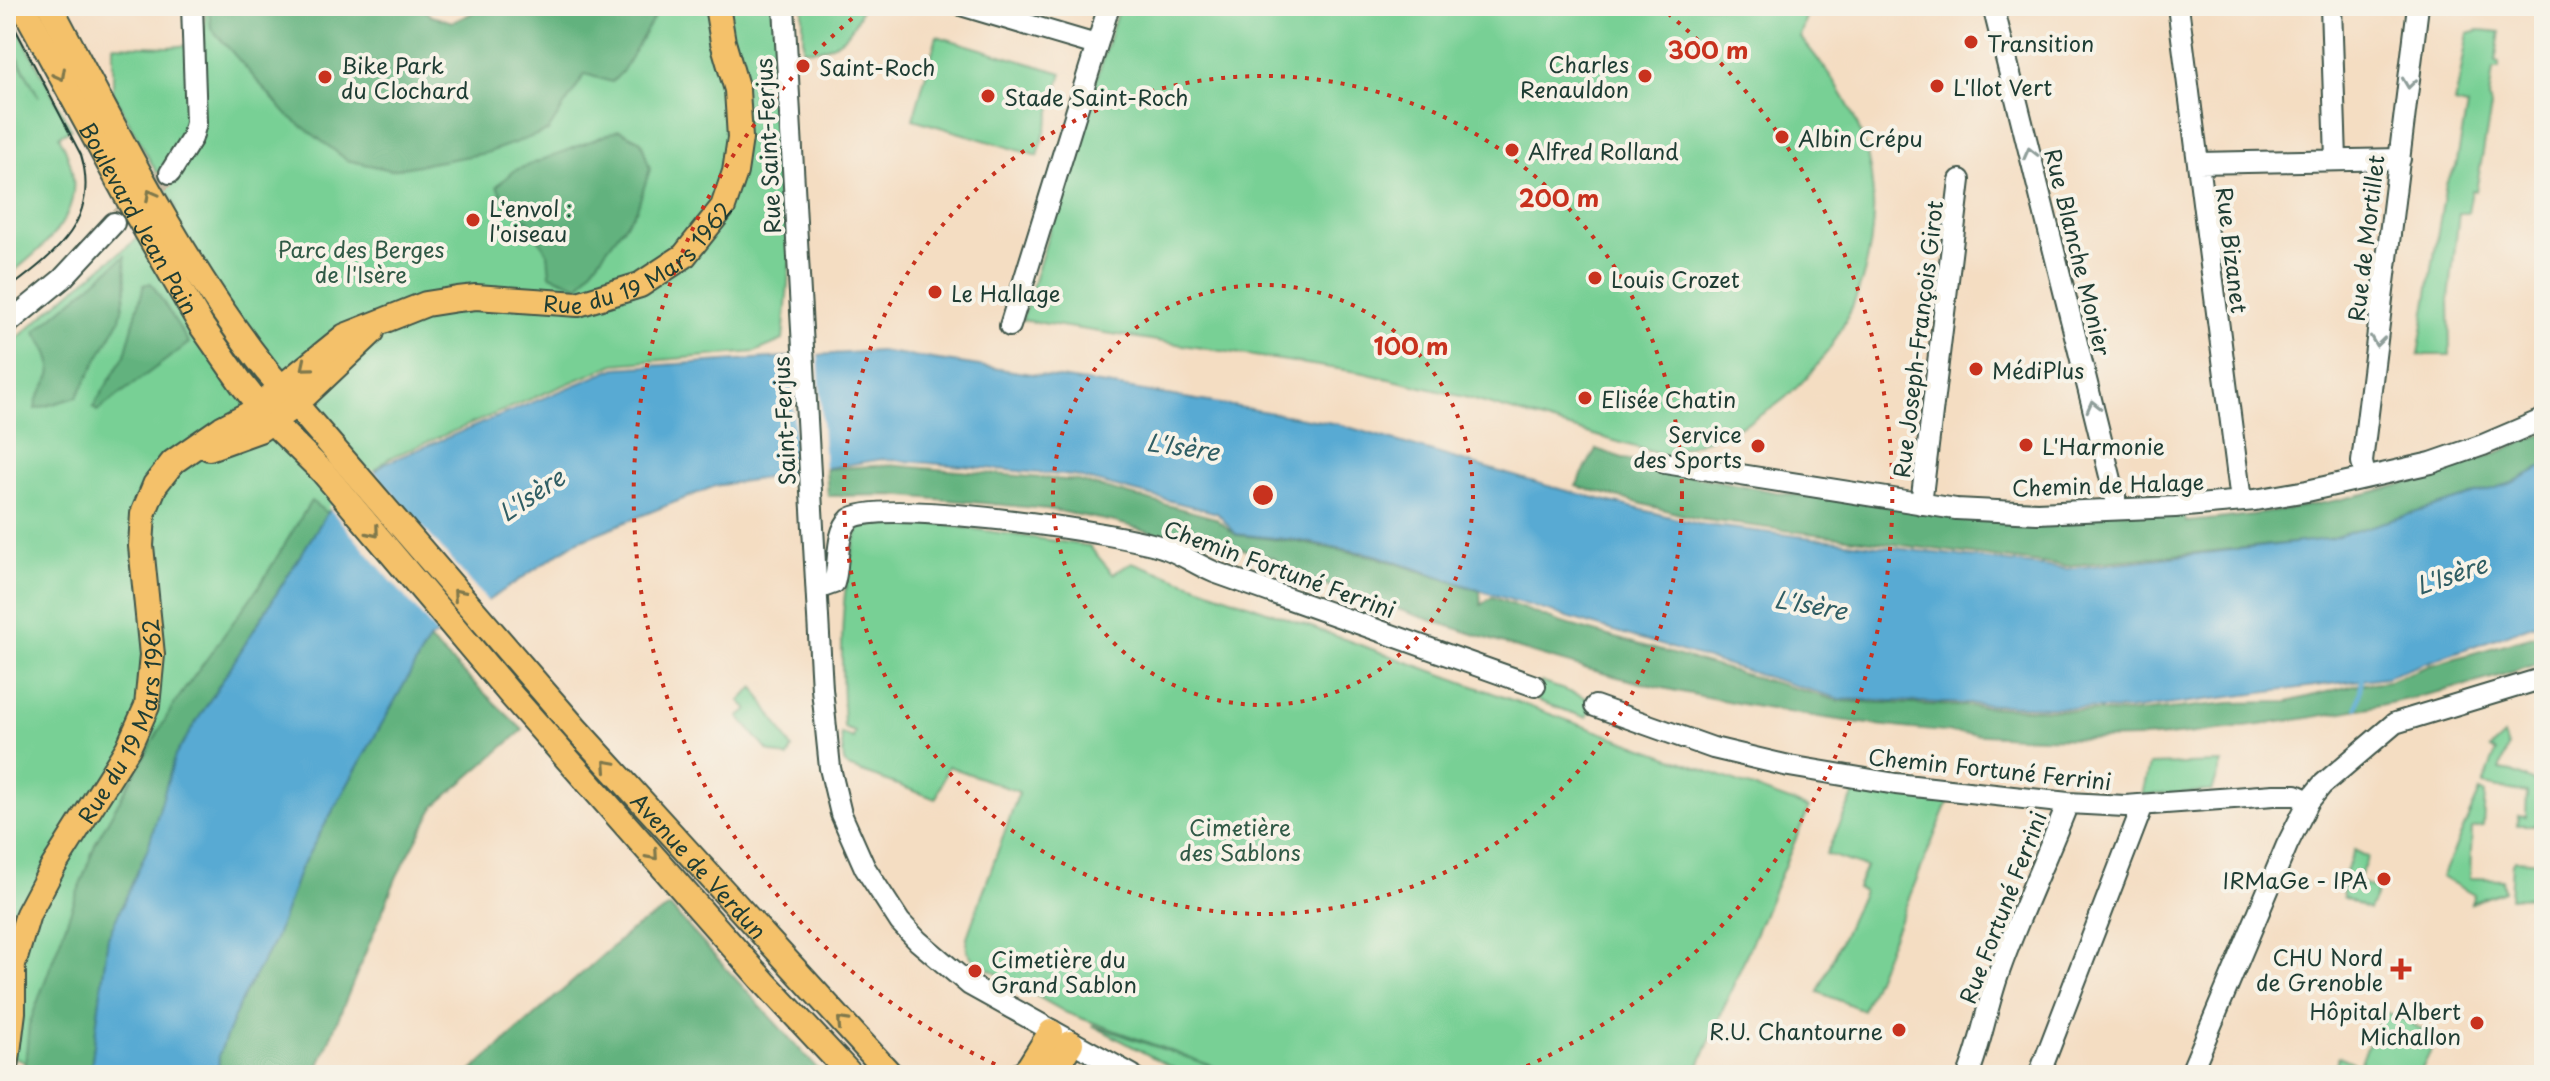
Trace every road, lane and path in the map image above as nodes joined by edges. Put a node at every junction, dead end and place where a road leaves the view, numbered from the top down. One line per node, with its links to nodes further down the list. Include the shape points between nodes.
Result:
1 (23, 6): 25 (main road, Boulevard Jean Pain, one-way to 25, via 201,325)
2 (50, 6): 24 (main road, Boulevard Jean Pain, one-way to 2, via 177,242)
3 (192, 6): 18 (street, via 196,123)
4 (701, 6): 13 (main road, Rue du 19 Mars 1962)
5 (717, 6): 13 (main road, Rue du 19 Mars 1962)
6 (784, 6): 21 (street, Rue Saint-Ferjus)
7 (964, 6): 14 (street)
8 (1109, 6): 14 (street)
9 (1993, 6): 32 (street, Rue Blanche Monier, one-way to 9)
10 (2178, 6): 17 (street, Rue Bizanet)
11 (2331, 6): 16 (street)
12 (2418, 6): 15 (street, Rue de Mortillet, one-way to 15)
13 (723, 42): 24 (main road, Rue du 19 Mars 1962, via 740,114 735,172 723,207 684,256 640,285 578,304 476,297 426,304 345,336)
14 (1096, 45): 23 (street)
15 (2400, 159): 16 (street); 29 (street, Rue de Mortillet, one-way to 29, via 2362,462)
16 (2336, 160): 17 (street)
17 (2198, 163): 30 (street, Rue Bizanet)
18 (170, 173)
19 (1960, 180): 31 (street, Rue Joseph-François Girot)
20 (114, 223): 22 (street, via 62,279)
21 (799, 283): 33 (street, Saint-Ferjus)
22 (6, 325)
23 (1010, 326)
24 (288, 397): 25 (main road, Rue du 19 Mars 1962); 28 (main road, Boulevard Jean Pain)
25 (266, 413): 28 (main road, Boulevard Jean Pain); 40 (main road, Rue du 19 Mars 1962, via 248,435 173,462 155,485 143,514 141,546 152,655 147,706 128,748 42,887 22,930)
26 (2544, 419): 29 (street, Chemin de Halage, via 2431,463)
27 (1665, 463): 31 (street, Chemin de Halage)
28 (331, 464): 41 (main road, Avenue de Verdun, one-way to 41, via 491,670); 46 (main road, Avenue de Verdun, one-way to 28)
29 (2365, 476): 30 (street, Chemin de Halage)
30 (2241, 501): 32 (street, Chemin de Halage)
31 (1921, 504): 32 (street, Chemin de Halage, via 1991,512)
32 (2115, 509)
33 (817, 589): 35 (street, Chemin Fortuné Ferrini, via 834,583 842,534 847,521 858,514 948,514 1045,525 1164,548 1214,572); 42 (street, Saint-Ferjus, via 830,768 841,814 865,868 918,941 970,985)
34 (2544, 678): 37 (street, via 2395,723 2330,776)
35 (1535, 686)
36 (1595, 706): 38 (street, Chemin Fortuné Ferrini, via 1713,748 1789,766)
37 (2309, 801): 39 (street, Chemin Fortuné Ferrini, via 2274,795); 52 (street)
38 (2068, 803): 39 (street, Chemin Fortuné Ferrini); 50 (street, Rue Fortuné Ferrini, via 2000,969)
39 (2143, 805): 51 (street)
40 (9, 980): 43 (main road, Rue du 19 Mars 1962, via 13,1012)
41 (796, 1015): 44 (main road, Avenue de Verdun); 45 (main road)
42 (1061, 1038): 47 (main road); 48 (main road); 49 (street, Saint-Ferjus)
43 (6, 1068)
44 (851, 1075)
45 (868, 1075)
46 (891, 1075)
47 (1021, 1075)
48 (1052, 1075)
49 (1132, 1075)
50 (1968, 1075)
51 (2039, 1075)
52 (2190, 1075)

